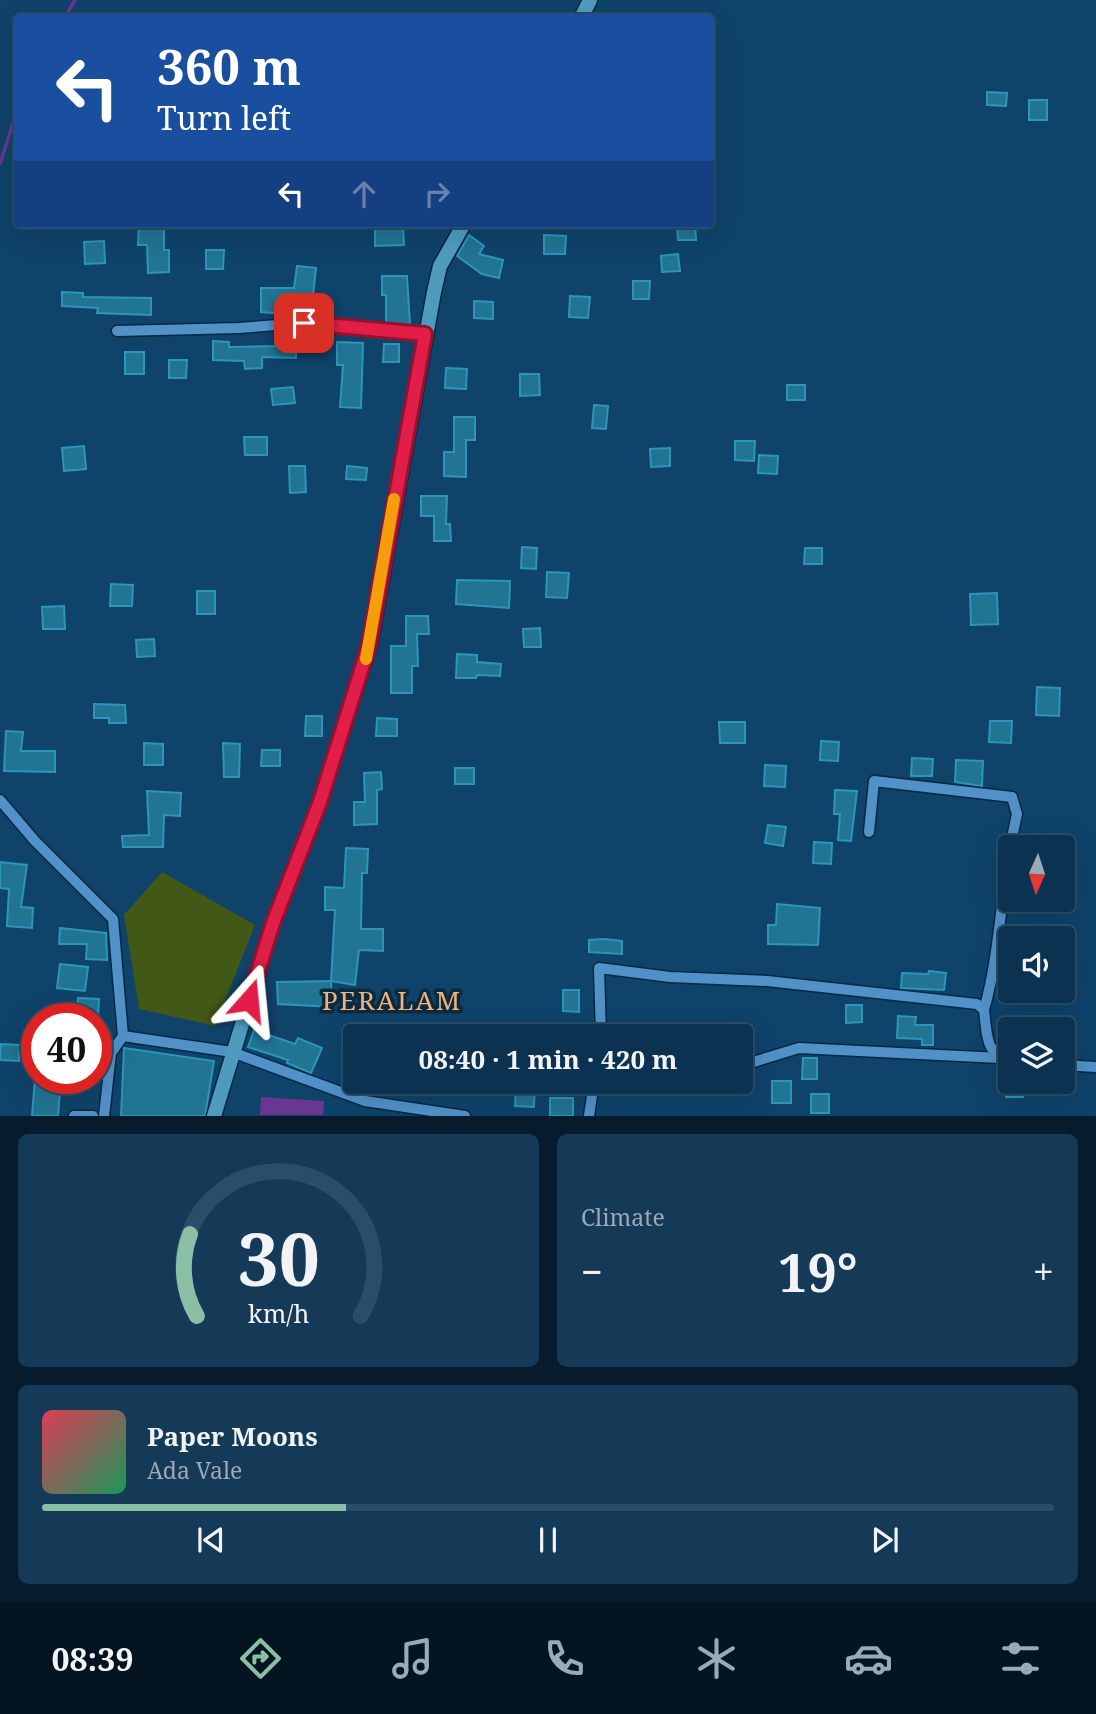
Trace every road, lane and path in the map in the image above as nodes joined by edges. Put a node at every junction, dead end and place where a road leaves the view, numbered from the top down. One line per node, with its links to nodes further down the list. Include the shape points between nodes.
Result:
1 (460, 228): 3 (street, via 440,267)
2 (117, 331): 3 (street, via 304,323)
3 (425, 334): 12 (street, via 369,645)
4 (0, 800): 5 (street)
5 (4, 812): 11 (street, via 113,919)
6 (869, 832): 7 (street, via 874,781 1012,797 1017,814)
7 (1013, 835)
8 (1001, 912): 9 (street, via 995,969)
9 (984, 1010): 10 (street, via 977,1004 767,981 599,968); 13 (street, via 989,1048)
10 (601, 1024)
11 (123, 1036): 12 (street); 21 (street, via 111,1053)
12 (232, 1052): 22 (street); 23 (street, via 365,1101)
13 (998, 1054)
14 (998, 1058): 15 (street, via 799,1048)
15 (753, 1062)
16 (1075, 1066): 17 (street)
17 (1096, 1067)
18 (592, 1094): 24 (street)
19 (74, 1115): 20 (street)
20 (93, 1115)
21 (104, 1115)
22 (215, 1115)
23 (465, 1115)
24 (589, 1115)

